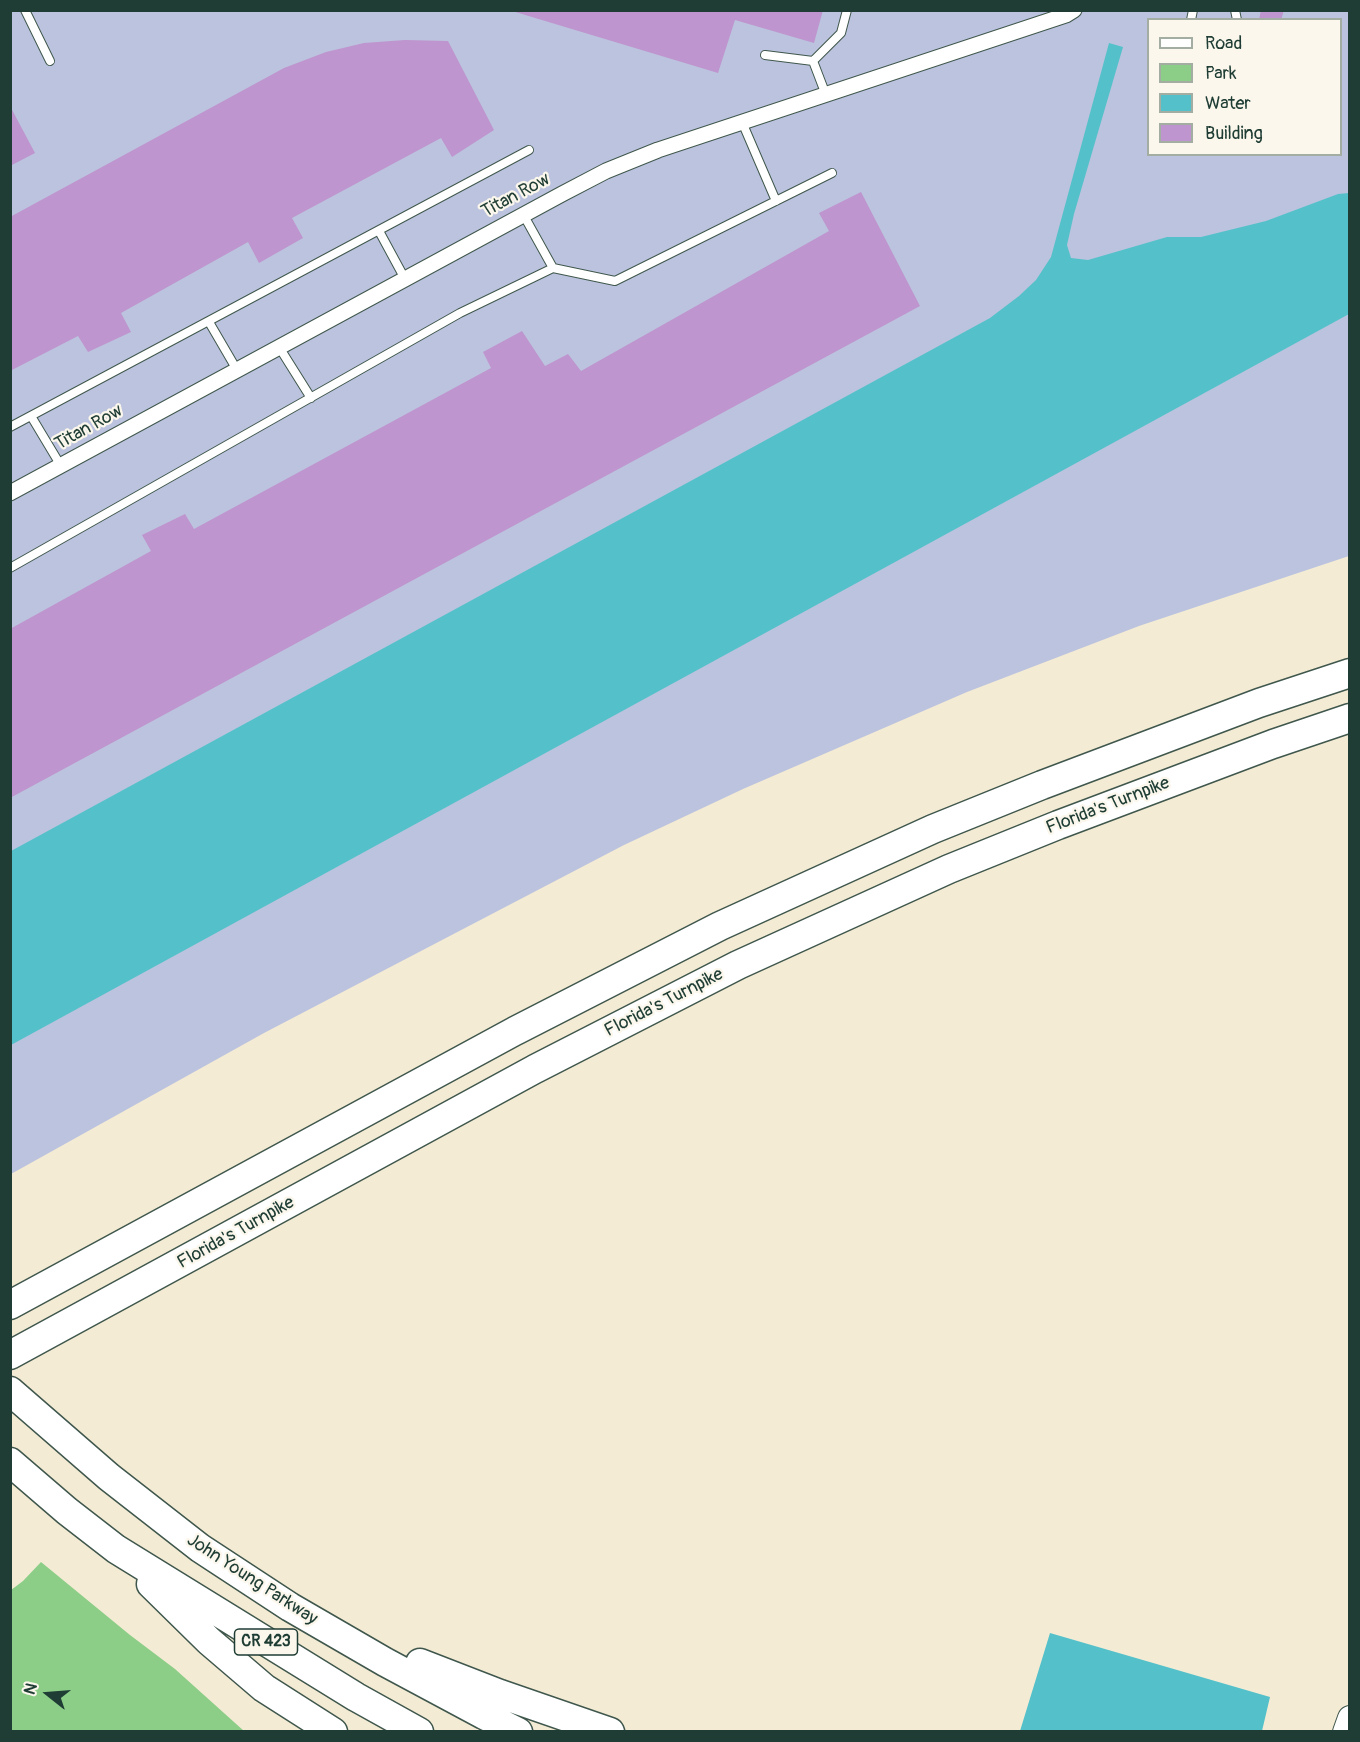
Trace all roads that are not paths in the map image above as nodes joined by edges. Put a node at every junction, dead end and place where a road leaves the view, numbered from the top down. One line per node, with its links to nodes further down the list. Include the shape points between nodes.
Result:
1 (25, 10): 5 (lane)
2 (848, 10): 6 (lane, via 841,33)
3 (1074, 10): 7 (street, Titan Row)
4 (765, 55): 6 (lane)
5 (50, 61)
6 (813, 61): 7 (lane)
7 (826, 95): 8 (street, Titan Row)
8 (742, 122): 11 (lane); 12 (street, Titan Row, via 606,171)
9 (529, 150): 13 (lane)
10 (832, 173): 11 (lane)
11 (776, 201): 14 (lane, via 615,281)
12 (523, 214): 14 (lane); 15 (street, Titan Row)
13 (379, 231): 15 (lane); 16 (lane)
14 (552, 268): 19 (lane, via 460,313)
15 (405, 279): 17 (street, Titan Row)
16 (209, 322): 18 (lane); 20 (lane)
17 (279, 347): 18 (street, Titan Row); 19 (lane)
18 (237, 370): 22 (street, Titan Row)
19 (311, 398): 24 (lane)
20 (31, 416): 21 (lane); 22 (lane)
21 (10, 427)
22 (61, 465): 23 (street, Titan Row)
23 (10, 493)
24 (10, 568)
25 (1350, 673): 27 (highway, via 1042,785 933,829 720,926 515,1031)
26 (1350, 718): 28 (highway, Florida's Turnpike, via 1058,825 949,869 738,965 535,1070)
27 (10, 1305)
28 (10, 1355)
29 (10, 1391): 32 (highway, John Young Parkway / CR 423, via 109,1477 200,1548)
30 (10, 1462): 31 (highway, CR 423)
31 (116, 1549): 34 (highway, via 208,1641 264,1688); 35 (highway, CR 423, via 356,1697)
32 (290, 1607): 36 (highway, John Young Parkway / CR 423); 37 (highway, via 500,1694)
33 (1350, 1718): 38 (main road)
34 (333, 1731)
35 (419, 1731)
36 (518, 1731)
37 (610, 1731)
38 (1346, 1731)

